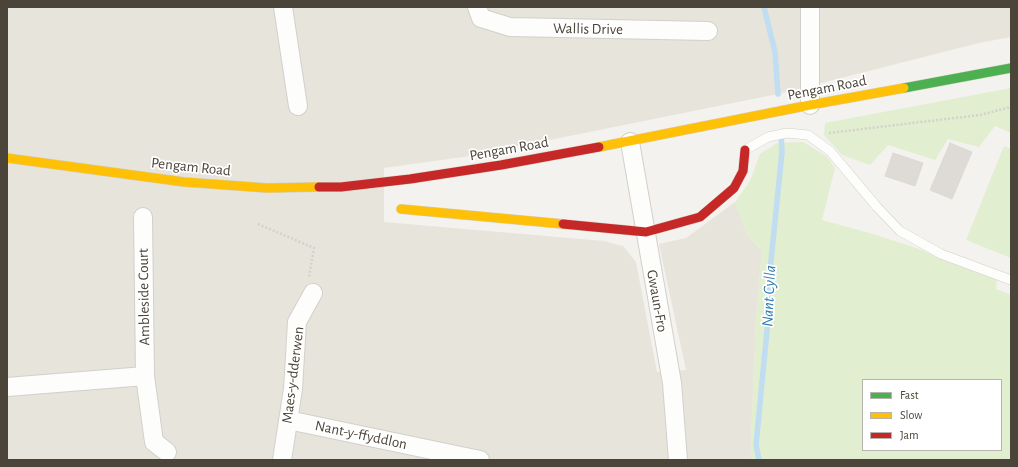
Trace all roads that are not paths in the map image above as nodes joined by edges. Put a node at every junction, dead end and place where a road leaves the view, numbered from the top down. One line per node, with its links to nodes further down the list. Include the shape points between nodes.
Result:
1 (284, 7): 7 (street)
2 (477, 7): 4 (street, Wallis Drive, via 481,18 510,27)
3 (810, 7): 6 (street)
4 (708, 31)
5 (1011, 68): 6 (main road, Pengam Road)
6 (810, 105): 8 (main road, Pengam Road)
7 (298, 106)
8 (630, 142): 10 (main road, Pengam Road, via 418,178 341,187 267,188 184,182); 13 (street, Gwaun-Fro)
9 (745, 150): 13 (main road, via 743,171 734,188 700,218); 14 (lane, via 768,137 787,133 808,135 830,151 900,231 941,254)
10 (7, 158)
11 (401, 209): 13 (main road)
12 (143, 217): 16 (street, Ambleside Court)
13 (646, 232): 23 (street, Gwaun-Fro, via 672,383)
14 (1011, 280)
15 (313, 292): 18 (street, Maes-y-dderwen, via 297,322 293,389)
16 (145, 376): 17 (street); 19 (street, Ambleside Court, via 154,442)
17 (7, 387)
18 (288, 420): 20 (street, Nant-y-ffyddlon); 21 (street, Maes-y-dderwen)
19 (168, 452)
20 (460, 458): 22 (street, Nant-y-ffyddlon)
21 (282, 460)
22 (480, 460)
23 (678, 460)

